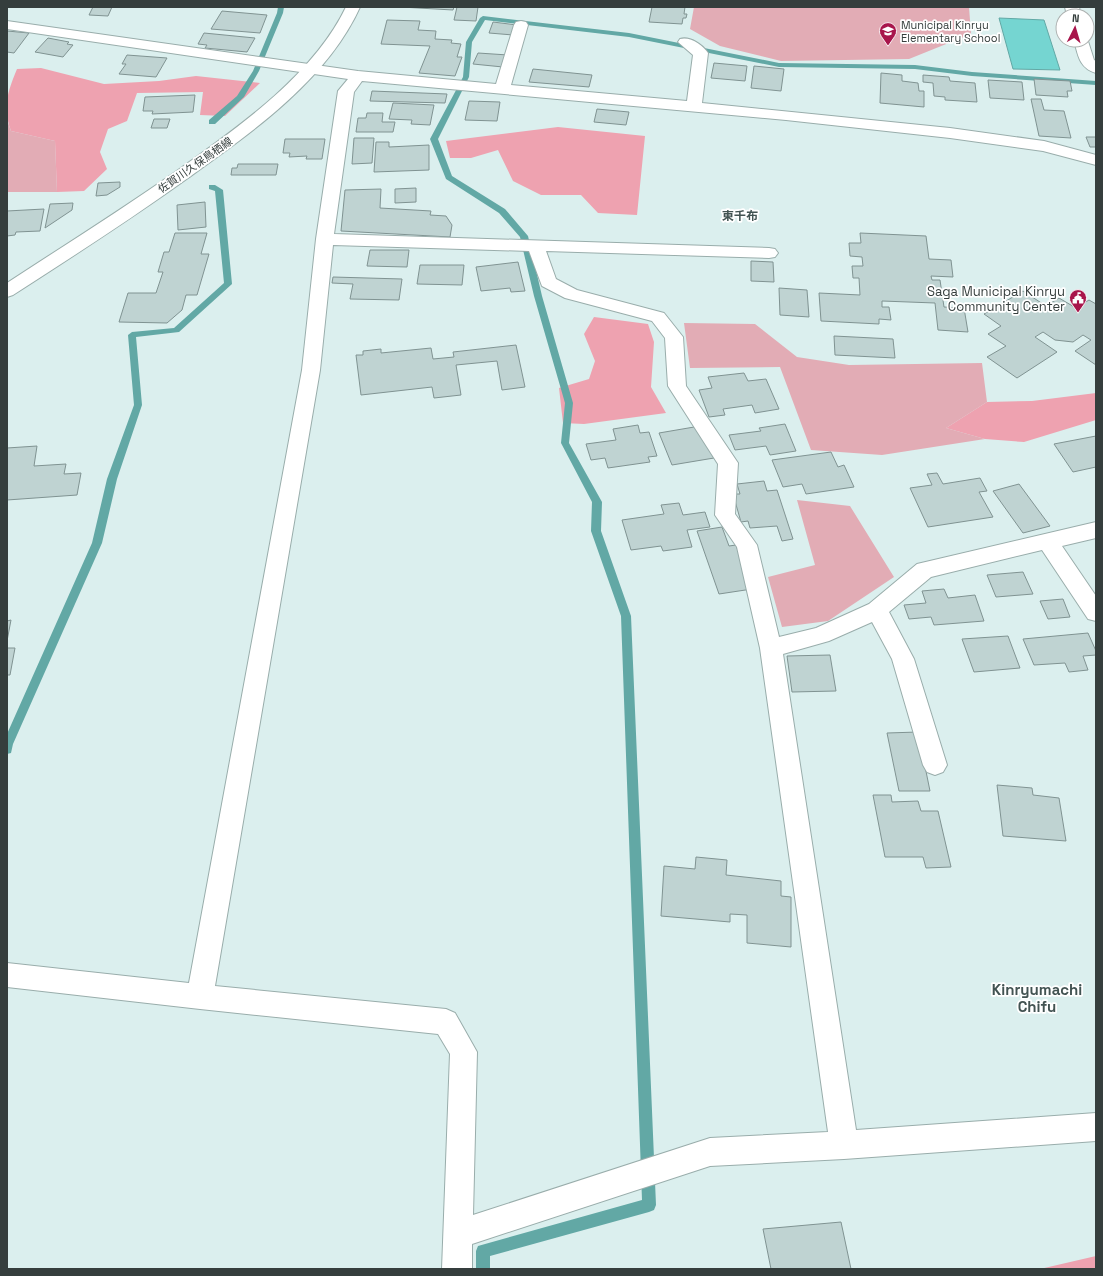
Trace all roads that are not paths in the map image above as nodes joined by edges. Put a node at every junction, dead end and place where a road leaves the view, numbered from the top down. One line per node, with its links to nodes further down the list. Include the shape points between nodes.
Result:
1 (353, 7): 7 (street, 佐賀川久保鳥栖線, via 346,22)
2 (521, 25): 9 (street)
3 (7, 26): 7 (street)
4 (685, 42): 10 (street, via 701,53)
5 (1083, 48): 6 (street, via 1087,62)
6 (1096, 68)
7 (312, 69): 8 (street); 15 (street, 佐賀川久保鳥栖線, via 240,132 142,202)
8 (358, 76): 9 (street); 12 (street, via 346,91)
9 (502, 89): 10 (street)
10 (694, 106): 11 (street, via 950,132 1044,146)
11 (1096, 160)
12 (325, 239): 13 (street); 23 (street, via 311,370)
13 (536, 246): 14 (street); 20 (street, via 548,282 571,294 658,317 674,337 677,386 728,463 725,516 747,544)
14 (769, 253)
15 (7, 291)
16 (1096, 530): 17 (street)
17 (1048, 542): 18 (street, via 924,570); 19 (street)
18 (877, 610): 20 (street, via 821,635); 21 (street, via 903,660)
19 (1096, 613)
20 (771, 648): 25 (street)
21 (936, 765)
22 (7, 975): 23 (street)
23 (200, 998): 26 (street, via 446,1022 464,1052)
24 (1096, 1127): 25 (street)
25 (844, 1145): 26 (street, via 710,1152)
26 (457, 1235): 27 (street)
27 (457, 1269)

